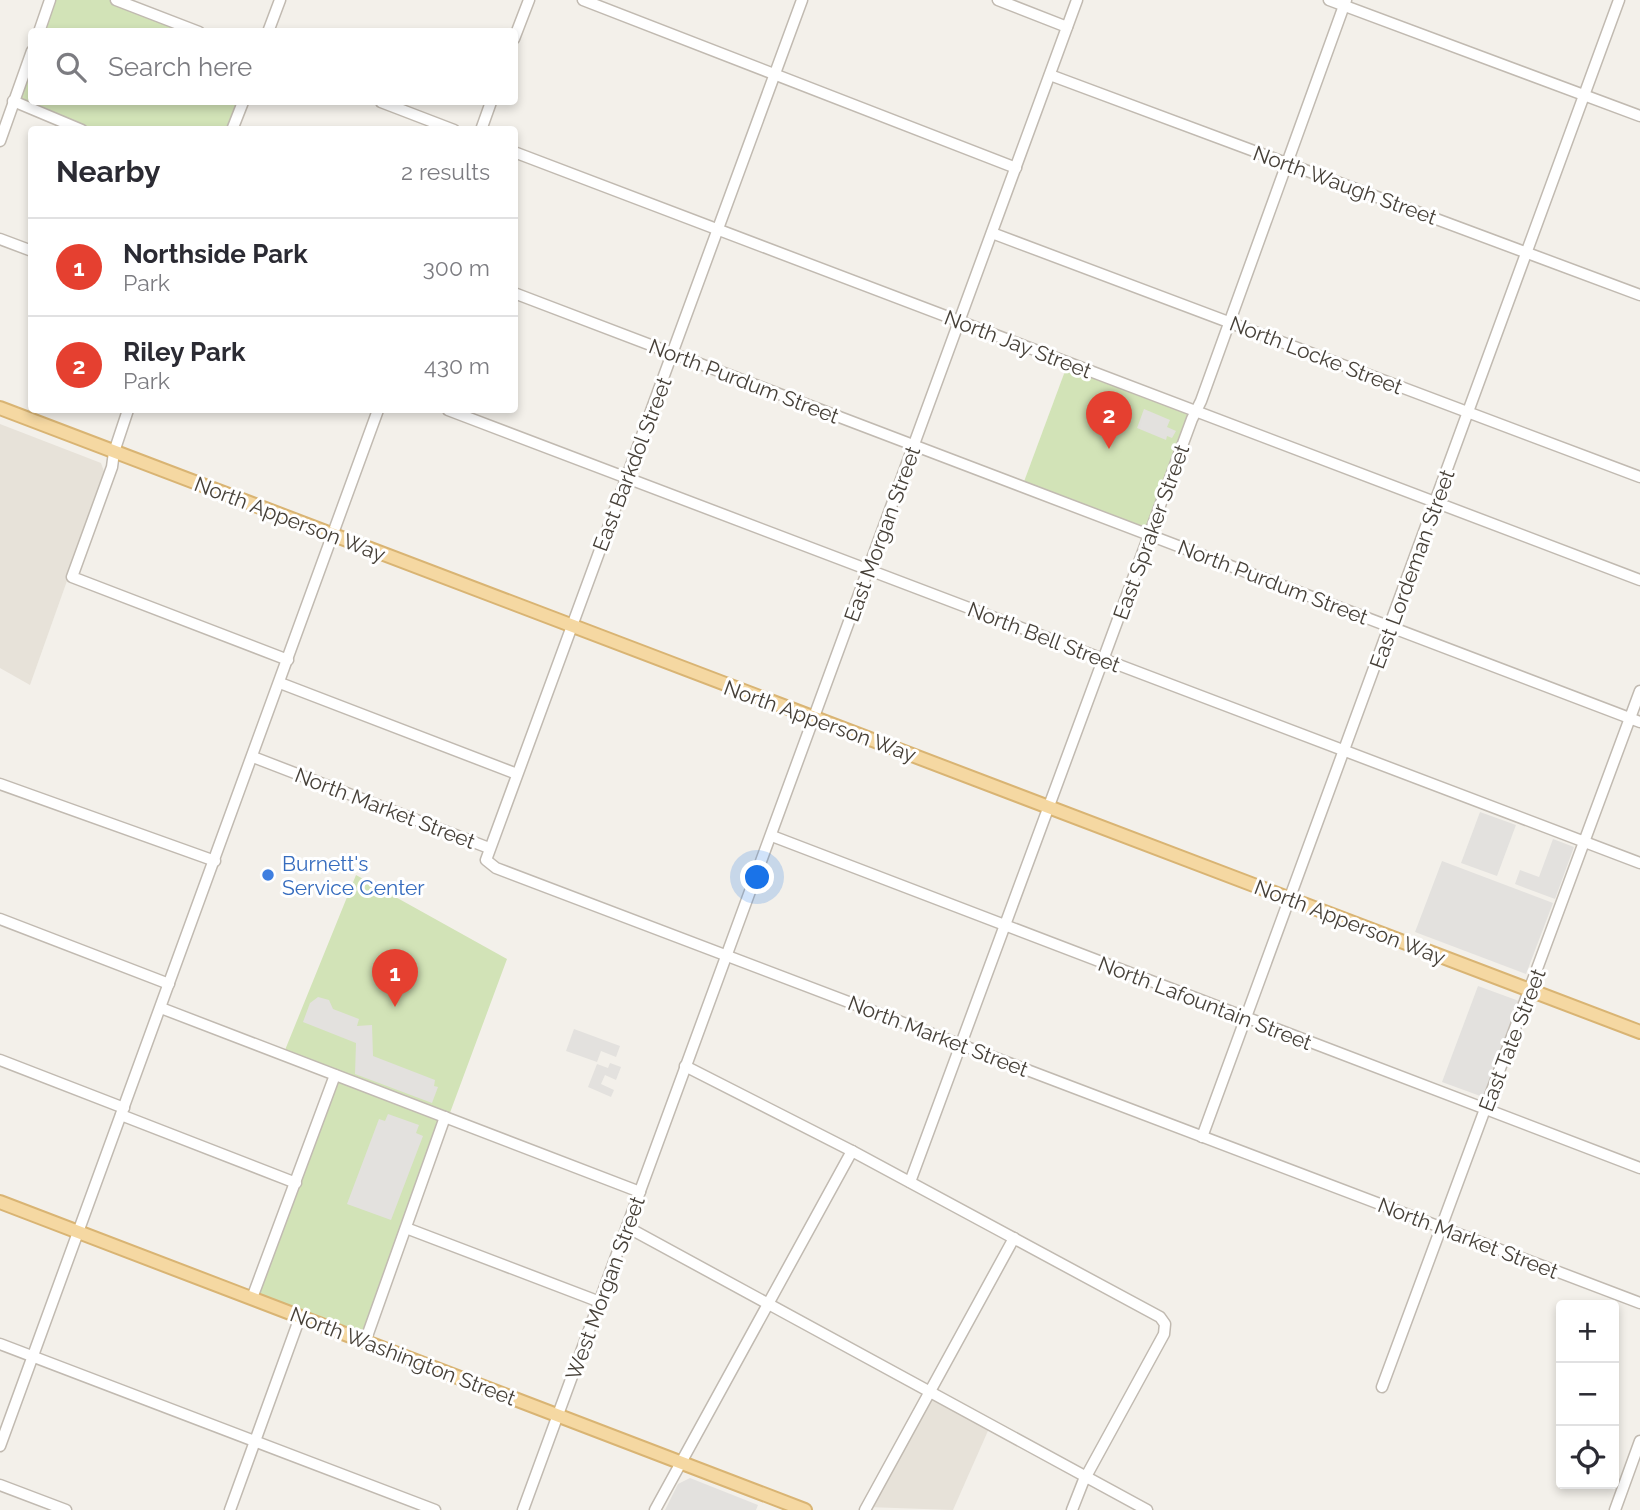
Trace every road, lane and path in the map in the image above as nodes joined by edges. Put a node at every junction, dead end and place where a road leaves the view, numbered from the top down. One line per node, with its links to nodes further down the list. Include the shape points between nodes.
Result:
1 (50, 0): 13 (street)
2 (116, 0): 14 (street)
3 (280, 0): 15 (street)
4 (529, 0): 16 (street)
5 (583, 0): 18 (street)
6 (802, 0): 18 (street, East Barkdol Street)
7 (998, 0): 12 (street)
8 (1077, 0): 12 (street, East Morgan Street)
9 (1329, 0): 11 (street)
10 (1619, 0): 20 (street, East Lordeman Street)
11 (1345, 3): 20 (street); 32 (street, East Spraker Street)
12 (1067, 27): 19 (street, East Morgan Street)
13 (40, 28)
14 (189, 28)
15 (270, 28)
16 (518, 29)
17 (28, 62): 21 (street)
18 (776, 75): 33 (street); 34 (street, East Barkdol Street)
19 (1050, 75): 32 (street, North Waugh Street); 33 (street, East Morgan Street)
20 (1585, 95): 25 (street); 38 (street, East Lordeman Street)
21 (13, 101): 26 (street); 30 (street)
22 (242, 105): 27 (street)
23 (389, 105): 28 (street)
24 (490, 105): 29 (street)
25 (1640, 116)
26 (72, 126)
27 (234, 126)
28 (444, 126)
29 (482, 126)
30 (0, 141)
31 (518, 154): 34 (street, North Jay Street)
32 (1287, 163): 38 (street, North Waugh Street); 41 (street, East Spraker Street)
33 (1016, 168): 35 (street, East Morgan Street)
34 (719, 230): 42 (street, North Jay Street); 43 (street, East Barkdol Street)
35 (992, 233): 41 (street, North Locke Street); 42 (street, East Morgan Street)
36 (0, 239): 37 (street)
37 (28, 250)
38 (1527, 255): 40 (street, North Waugh Street); 49 (street, East Lordeman Street)
39 (518, 295): 43 (street, North Purdum Street)
40 (1640, 295)
41 (1230, 321): 45 (street, East Spraker Street); 49 (street, North Locke Street)
42 (960, 322): 45 (street, North Jay Street); 50 (street, East Morgan Street)
43 (673, 354): 50 (street, North Purdum Street); 53 (street, East Barkdol Street)
44 (0, 408): 51 (main road, North Apperson Way)
45 (1195, 411): 54 (street, North Jay Street); 56 (street, East Spraker Street)
46 (127, 413): 51 (street)
47 (377, 413): 55 (street)
48 (456, 413): 53 (street, North Bell Street)
49 (1469, 413): 52 (street, North Locke Street); 54 (street, East Lordeman Street)
50 (914, 446): 56 (street, North Purdum Street); 57 (street, East Morgan Street)
51 (114, 452): 55 (main road, North Apperson Way); 62 (street, via 72,577)
52 (1640, 477)
53 (627, 478): 57 (street, North Bell Street); 59 (street, East Barkdol Street)
54 (1436, 502): 58 (street, North Jay Street); 60 (street, East Lordeman Street)
55 (333, 535): 59 (main road, North Apperson Way); 62 (street)
56 (1149, 535): 60 (street, North Purdum Street); 61 (street, East Spraker Street)
57 (869, 570): 61 (street, North Bell Street); 65 (street, East Morgan Street)
58 (1640, 580)
59 (572, 626): 65 (main road, North Apperson Way); 69 (street, East Barkdol Street)
60 (1390, 627): 66 (street, North Purdum Street); 67 (street, East Lordeman Street)
61 (1104, 659): 67 (street, North Bell Street); 71 (street, East Spraker Street)
62 (288, 660): 63 (street)
63 (280, 683): 68 (street); 69 (street)
64 (1640, 691): 66 (street, East Tate Street)
65 (815, 718): 71 (main road, North Apperson Way); 72 (street, East Morgan Street)
66 (1635, 720): 73 (street, East Tate Street)
67 (1345, 751): 73 (street, North Bell Street); 77 (street, East Lordeman Street)
68 (253, 757): 74 (street, North Market Street); 75 (street)
69 (517, 774): 74 (street, East Barkdol Street)
70 (0, 784): 75 (street)
71 (1050, 808): 77 (main road, North Apperson Way); 79 (street, East Spraker Street)
72 (772, 836): 79 (street, North Lafountain Street); 80 (street, East Morgan Street)
73 (1585, 842): 76 (street, North Bell Street); 82 (street, East Tate Street)
74 (489, 848): 80 (street, North Market Street, via 486,860 496,868)
75 (215, 860): 81 (street)
76 (1640, 863)
77 (1291, 900): 82 (main road, North Apperson Way); 84 (street, East Lordeman Street)
78 (0, 919): 81 (street)
79 (1007, 928): 84 (street, North Lafountain Street); 86 (street, East Spraker Street)
80 (727, 956): 86 (street, North Market Street); 88 (street, East Morgan Street)
81 (169, 985): 83 (street)
82 (1531, 991): 85 (main road, North Apperson Way); 90 (street, East Tate Street)
83 (161, 1008): 89 (street); 91 (street)
84 (1247, 1019): 90 (street, North Lafountain Street); 93 (street, East Lordeman Street)
85 (1640, 1032)
86 (963, 1046): 93 (street, North Market Street); 96 (street, East Spraker Street)
87 (0, 1060): 91 (street)
88 (685, 1066): 94 (street); 98 (street, West Morgan Street)
89 (335, 1075): 92 (street); 97 (street)
90 (1486, 1110): 95 (street, North Lafountain Street); 102 (street, East Tate Street)
91 (122, 1111): 97 (street); 103 (street)
92 (445, 1117): 98 (street); 101 (street)
93 (1202, 1137): 102 (street, North Market Street)
94 (852, 1151): 96 (street); 108 (street)
95 (1640, 1168)
96 (910, 1182): 104 (street)
97 (296, 1183): 105 (street)
98 (640, 1192): 100 (street, West Morgan Street)
99 (0, 1202): 103 (main road, North Washington Street)
100 (627, 1227): 106 (street, West Morgan Street); 108 (street)
101 (406, 1228): 106 (street); 110 (street)
102 (1442, 1228): 107 (street, North Market Street); 113 (street, East Tate Street)
103 (79, 1232): 105 (main road, North Washington Street); 112 (street)
104 (1014, 1238): 114 (street); 120 (street, via 1160,1317 1165,1324 1164,1334)
105 (252, 1298): 109 (main road, North Washington Street)
106 (600, 1302): 115 (street, West Morgan Street)
107 (1640, 1303)
108 (768, 1304): 114 (street); 119 (street)
109 (300, 1317): 110 (main road, North Washington Street); 116 (street)
110 (365, 1342): 115 (main road, North Washington Street)
111 (0, 1344): 112 (street)
112 (33, 1356): 116 (street); 118 (street)
113 (1382, 1387)
114 (930, 1392): 120 (street); 128 (street)
115 (558, 1416): 119 (main road, North Washington Street); 125 (street, West Morgan Street)
116 (255, 1441): 123 (street); 124 (street)
117 (1640, 1441): 131 (street)
118 (0, 1446)
119 (681, 1463): 126 (street); 127 (main road, North Washington Street)
120 (1086, 1477): 129 (street); 130 (street)
121 (0, 1485): 122 (street)
122 (66, 1510)
123 (229, 1510)
124 (435, 1510)
125 (523, 1510)
126 (655, 1510)
127 (806, 1510)
128 (865, 1510)
129 (1072, 1510)
130 (1147, 1510)
131 (1615, 1510)

